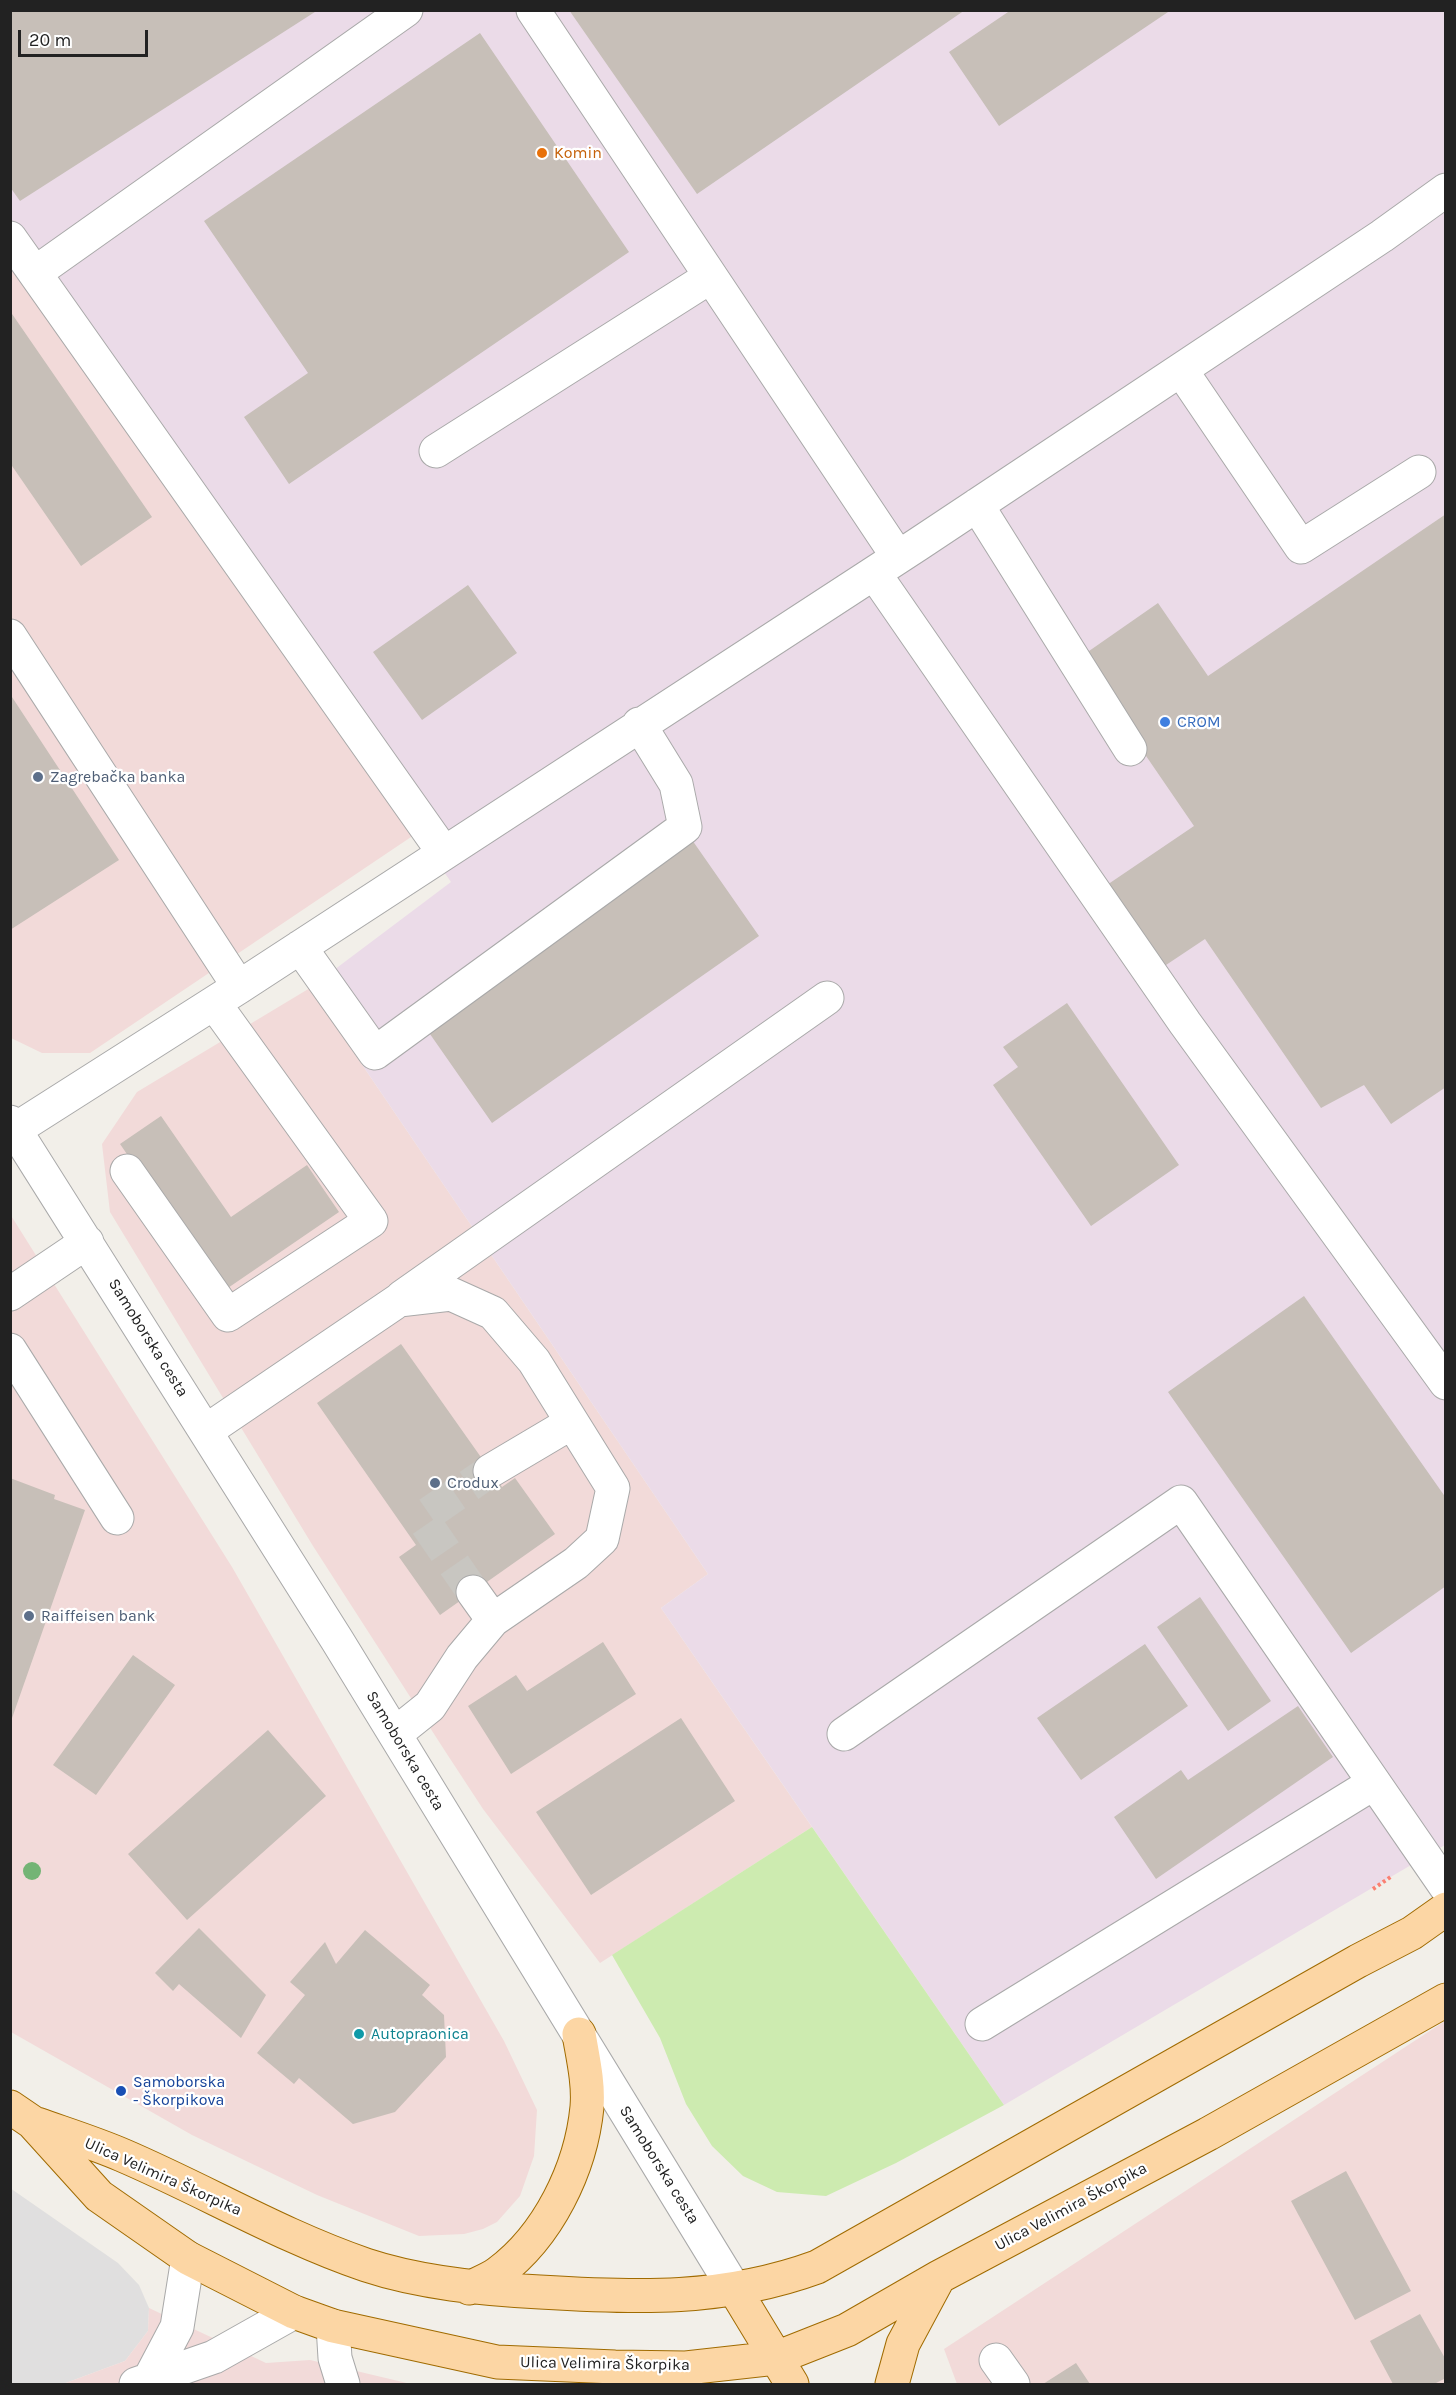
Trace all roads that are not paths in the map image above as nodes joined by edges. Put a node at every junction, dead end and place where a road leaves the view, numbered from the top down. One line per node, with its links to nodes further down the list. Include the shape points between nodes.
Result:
1 (406, 10): 5 (street)
2 (533, 10): 6 (street)
3 (1446, 190): 7 (street)
4 (10, 238): 5 (street)
5 (35, 273): 15 (street)
6 (710, 277): 8 (street); 11 (street)
7 (1181, 370): 9 (street, via 1301,547); 10 (street)
8 (436, 451)
9 (1419, 472)
10 (977, 505): 11 (street); 14 (street)
11 (886, 565): 13 (street); 25 (street, via 1185,1023)
12 (10, 636): 17 (street)
13 (639, 724): 15 (street); 16 (street, via 676,784 685,827 375,1053)
14 (1130, 749)
15 (444, 853): 16 (street)
16 (300, 947): 17 (street)
17 (226, 995): 19 (street); 20 (street, via 371,1221 228,1315)
18 (827, 998): 23 (street)
19 (13, 1125): 21 (street, Samoborska cesta)
20 (127, 1171)
21 (87, 1242): 22 (street); 27 (street, Samoborska cesta)
22 (10, 1293)
23 (386, 1309): 26 (street, via 399,1300 451,1294 494,1313 534,1361); 27 (street)
24 (10, 1350): 29 (street)
25 (1446, 1383)
26 (572, 1423): 28 (street); 31 (street, via 613,1488 602,1539 576,1563)
27 (206, 1431): 32 (street, Samoborska cesta)
28 (490, 1471)
29 (117, 1518)
30 (473, 1592): 31 (street)
31 (493, 1620): 32 (street, via 462,1657 430,1706)
32 (395, 1734): 39 (street, Samoborska cesta)
33 (844, 1734): 34 (street, via 1181,1502)
34 (1374, 1783): 35 (street); 38 (street)
35 (1446, 1887)
36 (1446, 1909): 44 (main road, Ulica Velimira Škorpika, via 1412,1933 818,2267 779,2281)
37 (1446, 2000): 42 (main road, Ulica Velimira Škorpika, via 1208,2134)
38 (982, 2024)
39 (579, 2034): 43 (main road, via 587,2107 576,2160 562,2195 519,2254 497,2273); 44 (street, Samoborska cesta)
40 (21, 2114): 41 (main road, Ulica Velimira Škorpika, via 99,2196); 43 (main road, Ulica Velimira Škorpika, via 367,2266)
41 (188, 2258): 45 (main road, Ulica Velimira Škorpika); 48 (street, via 177,2327)
42 (939, 2277): 47 (main road, Ulica Velimira Škorpika); 50 (main road, via 903,2344)
43 (469, 2288): 44 (main road, Ulica Velimira Škorpika, via 638,2298)
44 (735, 2290): 47 (main road, Samoborska cesta)
45 (294, 2312): 46 (main road, Ulica Velimira Škorpika); 48 (street, via 214,2357)
46 (333, 2326): 47 (main road, Ulica Velimira Škorpika, via 497,2362); 49 (street, via 335,2358)
47 (784, 2371)
48 (142, 2382)
49 (343, 2385)
50 (892, 2385)

